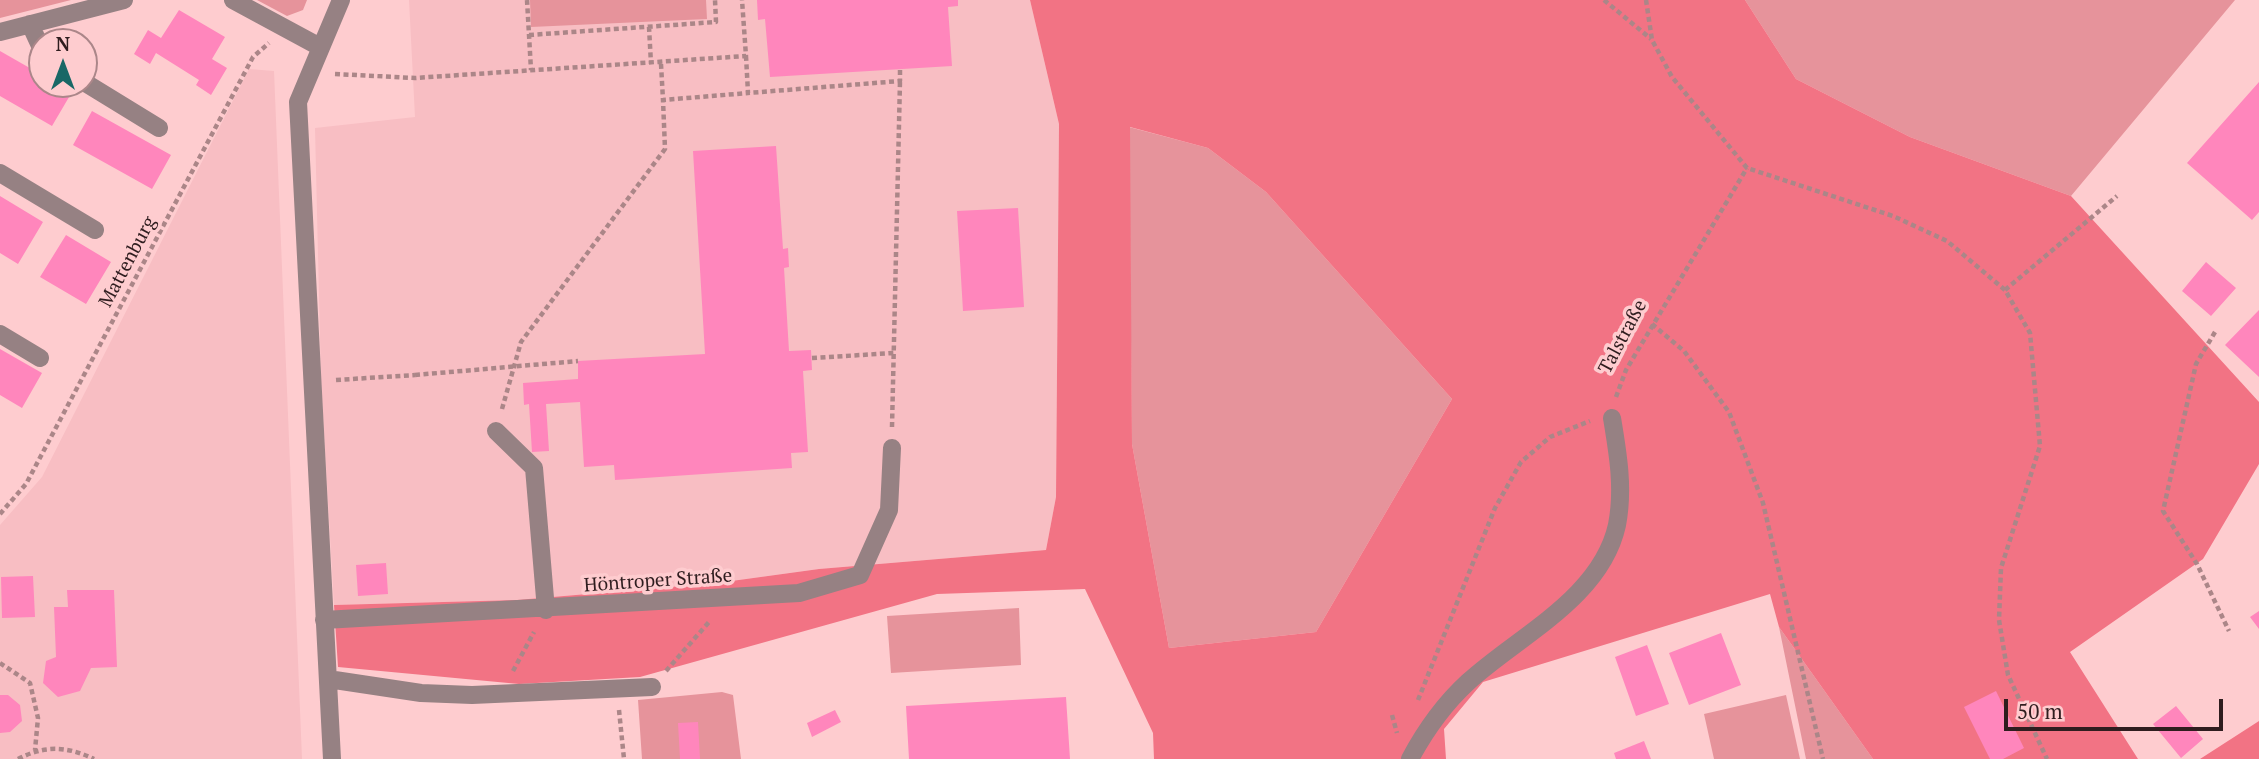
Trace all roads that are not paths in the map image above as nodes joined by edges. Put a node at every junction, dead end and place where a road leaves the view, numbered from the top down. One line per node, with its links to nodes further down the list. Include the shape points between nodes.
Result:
1 (124, 0): 4 (street)
2 (233, 0): 7 (street)
3 (341, 0): 7 (street)
4 (30, 24): 5 (street); 6 (street)
5 (32, 28)
6 (0, 32)
7 (320, 47): 18 (street, via 298,102)
8 (98, 91): 9 (street)
9 (159, 128)
10 (0, 173): 11 (street)
11 (95, 230)
12 (0, 334): 13 (street)
13 (40, 358)
14 (1612, 418): 22 (street, via 1620,496 1616,526 1601,559 1584,585 1554,615 1468,681)
15 (496, 431): 17 (street, via 534,468)
16 (892, 449): 17 (street, Höntroper Straße, via 890,510 860,575 799,593)
17 (545, 610): 18 (street, Höntroper Straße)
18 (324, 620): 19 (street)
19 (328, 678): 20 (street, via 421,693 472,695); 21 (street)
20 (652, 687)
21 (332, 759)
22 (1410, 759)

